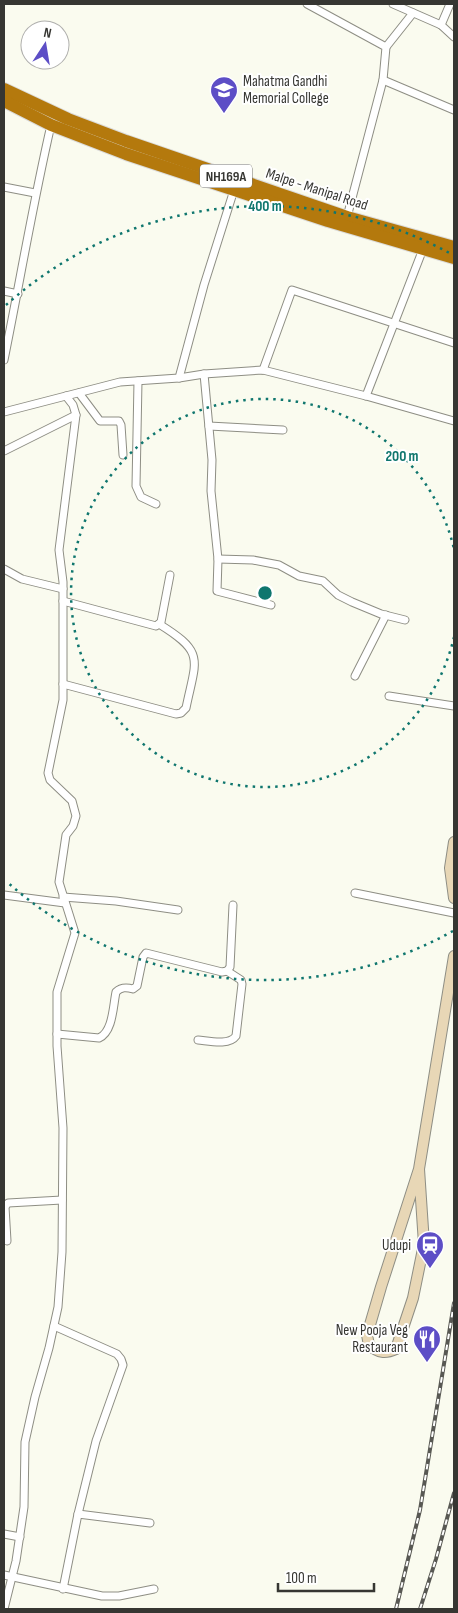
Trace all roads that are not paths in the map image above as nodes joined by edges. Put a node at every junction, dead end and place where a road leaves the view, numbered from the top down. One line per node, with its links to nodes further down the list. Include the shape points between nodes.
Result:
1 (307, 4): 7 (street)
2 (393, 4): 4 (street)
3 (450, 4): 5 (street)
4 (413, 13): 5 (street); 7 (street)
5 (441, 25): 6 (street)
6 (454, 37)
7 (386, 47): 8 (street)
8 (383, 80): 11 (street); 17 (street)
9 (4, 89): 13 (highway, Malpe - Manipal Road / NH169A, via 40,107)
10 (4, 101): 12 (highway, Malpe - Manipal Road / NH169A)
11 (454, 110)
12 (51, 125): 13 (highway, Malpe - Manipal Road / NH169A, via 126,154); 16 (street)
13 (202, 173): 15 (highway, Malpe - Manipal Road / NH169A); 17 (highway, Malpe - Manipal Road / NH169A)
14 (4, 187): 16 (street)
15 (234, 190): 19 (highway, Malpe - Manipal Road / NH169A); 28 (street)
16 (35, 193): 22 (street)
17 (347, 217): 18 (highway, Malpe - Manipal Road / NH169A)
18 (454, 247)
19 (423, 249): 20 (highway, Malpe - Manipal Road / NH169A); 23 (street)
20 (454, 258)
21 (4, 291): 22 (street)
22 (18, 294): 25 (street)
23 (395, 323): 24 (street); 26 (street, via 292,290); 32 (street)
24 (454, 343)
25 (4, 360)
26 (263, 370): 27 (street); 32 (street)
27 (204, 374): 28 (street); 36 (street)
28 (179, 378): 29 (street)
29 (138, 381): 30 (street, via 120,382); 40 (street, via 136,486 141,497)
30 (79, 393): 31 (street); 39 (street, via 100,421 119,421)
31 (66, 396): 33 (street); 34 (street)
32 (366, 396): 35 (street)
33 (4, 412)
34 (76, 415): 38 (street); 44 (street, via 59,550)
35 (454, 421)
36 (209, 426): 37 (street); 41 (street)
37 (283, 430)
38 (4, 451)
39 (123, 455)
40 (156, 504)
41 (218, 559): 46 (street, via 216,591); 47 (street, via 279,565 299,576 323,581 338,596)
42 (4, 570): 44 (street, via 22,579)
43 (170, 575): 49 (street)
44 (63, 589): 45 (street)
45 (63, 601): 49 (street, via 153,626); 51 (street)
46 (271, 605)
47 (386, 615): 48 (street); 50 (street)
48 (404, 620)
49 (159, 624): 51 (street, via 192,649 196,662 186,708 181,713)
50 (355, 676)
51 (63, 684): 58 (street, via 64,700 48,773 50,780 72,801 76,816 66,835 59,882)
52 (389, 696): 53 (street)
53 (454, 706)
54 (454, 842): 57 (street, via 450,868)
55 (355, 892): 61 (street)
56 (4, 895): 58 (street)
57 (454, 898)
58 (64, 900): 60 (street, via 116,901); 64 (street, via 75,933 57,992)
59 (234, 905): 63 (street, via 230,967)
60 (178, 910)
61 (454, 913)
62 (454, 956): 66 (street)
63 (227, 971): 64 (street, via 146,953 137,986 116,992 104,1036); 65 (street, via 242,984 236,1036 229,1042)
64 (57, 1034): 67 (street, via 63,1128)
65 (198, 1040)
66 (419, 1169): 66 (street, via 425,1235 413,1298 396,1349 387,1353 377,1351 369,1345 367,1335)
67 (62, 1200): 68 (street, via 8,1203 5,1207); 69 (street, via 60,1280)
68 (7, 1241)
69 (54, 1326): 70 (street, via 117,1354 123,1365 96,1441); 73 (street, via 25,1442)
70 (78, 1514): 71 (street); 76 (street)
71 (150, 1523)
72 (4, 1534): 73 (street)
73 (20, 1537): 75 (street)
74 (4, 1575): 75 (street)
75 (12, 1577): 76 (street); 78 (street)
76 (63, 1589): 77 (street, via 110,1597)
77 (154, 1589)
78 (4, 1609)

